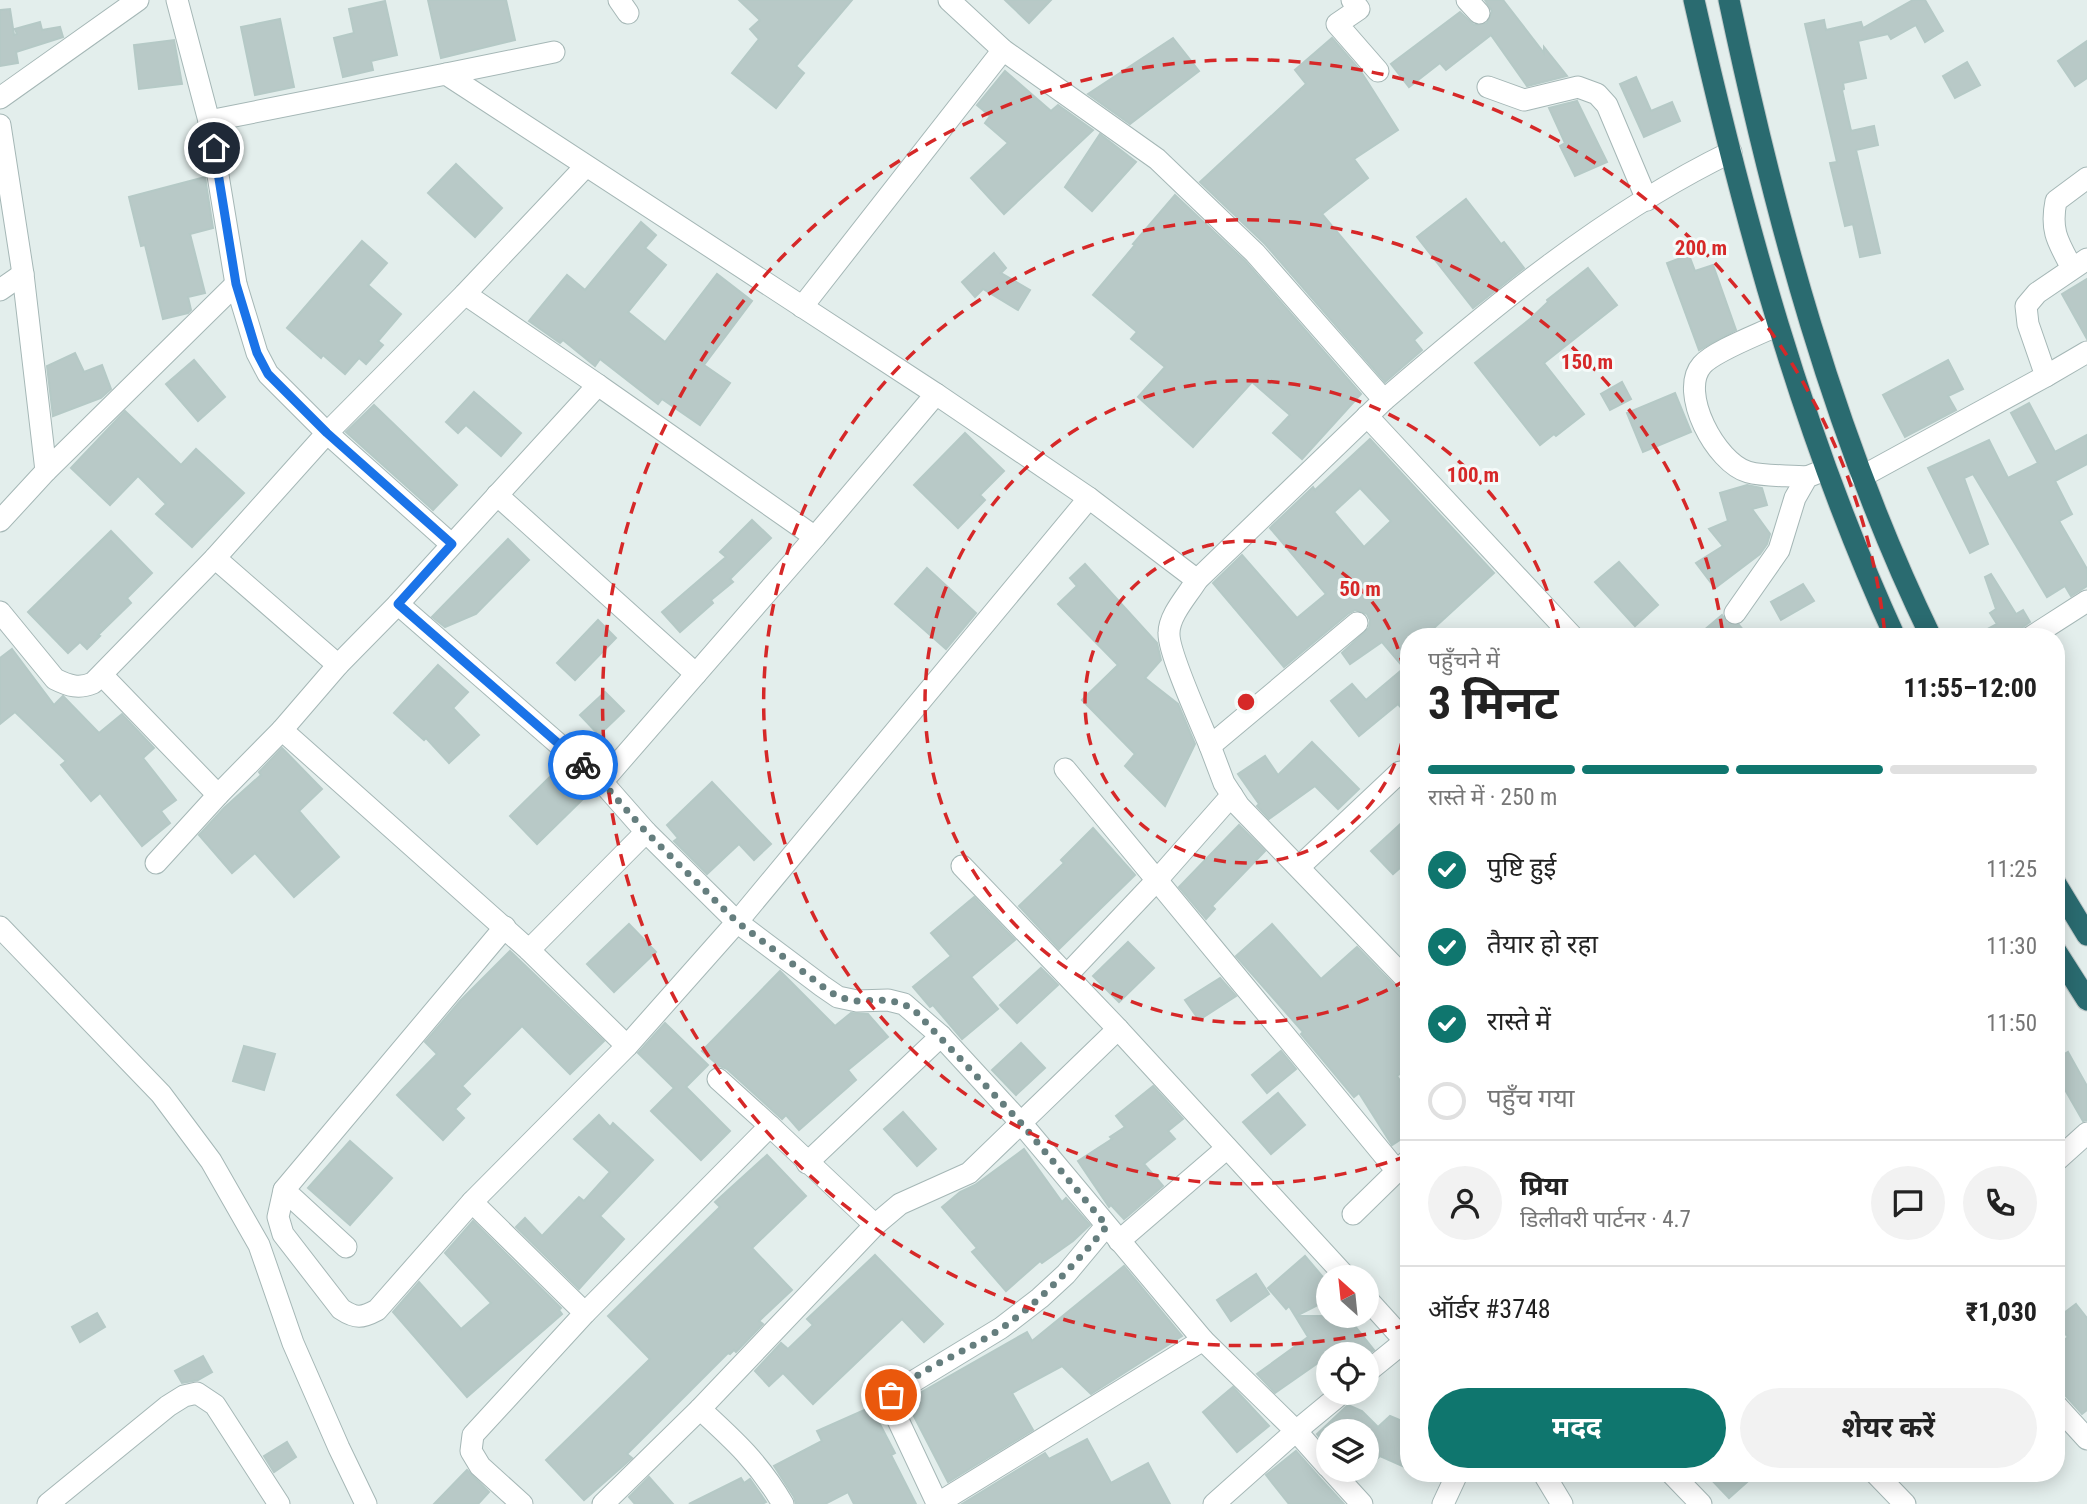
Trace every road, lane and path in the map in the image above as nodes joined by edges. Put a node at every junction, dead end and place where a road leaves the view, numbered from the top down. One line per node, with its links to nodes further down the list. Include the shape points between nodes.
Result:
1 (138, 0): 12 (street)
2 (177, 0): 13 (street)
3 (949, 0): 7 (street)
4 (1352, 0): 9 (street, via 1359,9 1337,24)
5 (1694, 0): 15 (highway)
6 (1728, 0): 35 (highway, via 1756,130)
7 (1003, 50): 24 (street); 30 (street, via 1157,159 1255,254)
8 (554, 52): 10 (street)
9 (1378, 71)
10 (446, 74): 13 (street); 16 (street)
11 (1488, 86): 18 (street, via 1524,100 1578,87 1597,94 1607,106)
12 (0, 98)
13 (209, 121): 21 (street)
14 (0, 125): 20 (street)
15 (1731, 152): 18 (street); 25 (highway)
16 (585, 167): 23 (street); 24 (street)
17 (2087, 178): 19 (street, via 2056,201 2052,218 2056,236)
18 (1647, 200): 30 (street, via 1488,312)
19 (2079, 263): 27 (street, via 2036,293 2026,306)
20 (23, 274): 22 (street); 33 (street)
21 (236, 284): 32 (street, via 268,374); 33 (street)
22 (0, 290)
23 (465, 294): 28 (street); 32 (street)
24 (802, 307): 29 (street)
25 (1778, 325): 34 (highway); 34 (street, via 1703,363 1695,376 1695,397 1712,443 1728,461 1746,472)
26 (2087, 352): 27 (street)
27 (2046, 376): 35 (street)
28 (598, 385): 36 (street); 39 (street)
29 (936, 394): 37 (street); 39 (street)
30 (1384, 400): 31 (street)
31 (1367, 416): 42 (street); 48 (street)
32 (327, 433): 40 (street); 41 (street)
33 (46, 471): 38 (street)
34 (1816, 473): 46 (street, via 1796,498 1779,550); 49 (highway)
35 (1861, 477): 50 (highway)
36 (497, 495): 40 (street); 53 (street)
37 (1089, 498): 42 (street); 68 (street)
38 (0, 521)
39 (815, 537): 53 (street)
40 (452, 544): 44 (street)
41 (215, 558): 52 (street); 54 (street)
42 (1197, 580): 56 (street, via 1168,633)
43 (2087, 601): 51 (street)
44 (398, 604): 52 (street); 59 (street)
45 (0, 612): 54 (street, via 66,685 82,687)
46 (1735, 613)
47 (1357, 623): 56 (street)
48 (1565, 628)
49 (1891, 628)
50 (1927, 628)
51 (2045, 628)
52 (338, 666): 55 (street)
53 (696, 674): 59 (street)
54 (102, 676): 60 (street)
55 (282, 730): 60 (street); 70 (street)
56 (1210, 747): 61 (street)
57 (1065, 769): 66 (street)
58 (1400, 777): 65 (street)
59 (602, 782): 62 (street)
60 (218, 795): 63 (street)
61 (1232, 795): 65 (street); 66 (street)
62 (646, 832): 68 (street); 72 (street)
63 (156, 863)
64 (962, 866): 75 (street)
65 (1299, 867): 74 (street)
66 (1157, 880): 75 (street); 87 (street)
67 (2065, 899): 71 (highway)
68 (737, 922): 78 (street, via 838,997 904,1004); 79 (street)
69 (0, 927): 116 (street, via 161,1094 211,1161 259,1245 293,1343)
70 (505, 927): 72 (street); 89 (street)
71 (2087, 935)
72 (528, 950): 79 (street)
73 (2065, 965): 76 (highway)
74 (1400, 973)
75 (1068, 974): 77 (street)
76 (2087, 1000)
77 (1118, 1029): 81 (street); 84 (street)
78 (941, 1036): 81 (street); 86 (street)
79 (627, 1046): 90 (street)
80 (718, 1079): 82 (street)
81 (1021, 1123): 92 (street, via 969,1173 901,1204); 93 (street)
82 (770, 1126): 86 (street); 97 (street)
83 (2087, 1133): 85 (street)
84 (1227, 1147): 93 (street); 95 (street)
85 (2065, 1153)
86 (807, 1163): 92 (street)
87 (1400, 1163)
88 (1400, 1169): 91 (street)
89 (284, 1190): 90 (street, via 278,1217 283,1234 341,1309 353,1317 377,1310); 94 (street)
90 (472, 1202): 97 (street)
91 (1353, 1214)
92 (875, 1225): 103 (street)
93 (1113, 1233): 99 (street); 113 (street, via 1001,1328 891,1395 889,1401)
94 (346, 1247)
95 (1335, 1265)
96 (1379, 1311): 98 (street)
97 (585, 1313): 117 (street, via 472,1436 471,1451 480,1466)
98 (1400, 1332)
99 (1203, 1340): 105 (street); 113 (street)
100 (1400, 1345): 101 (street)
101 (1379, 1362)
102 (1327, 1405): 105 (street)
103 (700, 1409): 118 (street); 119 (street, via 743,1447)
104 (2065, 1415): 106 (street)
105 (1296, 1431): 107 (street); 120 (street)
106 (2087, 1438)
107 (1316, 1453)
108 (1342, 1482): 121 (street)
109 (1453, 1482): 122 (street)
110 (1549, 1482): 123 (street)
111 (1680, 1482): 124 (street)
112 (1884, 1482): 125 (street)
113 (937, 1503)
114 (48, 1504): 115 (street, via 168,1406 197,1393 215,1405)
115 (279, 1504)
116 (366, 1504)
117 (522, 1504)
118 (603, 1504)
119 (783, 1504)
120 (1214, 1504)
121 (1362, 1504)
122 (1443, 1504)
123 (1562, 1504)
124 (1701, 1504)
125 (1905, 1504)

